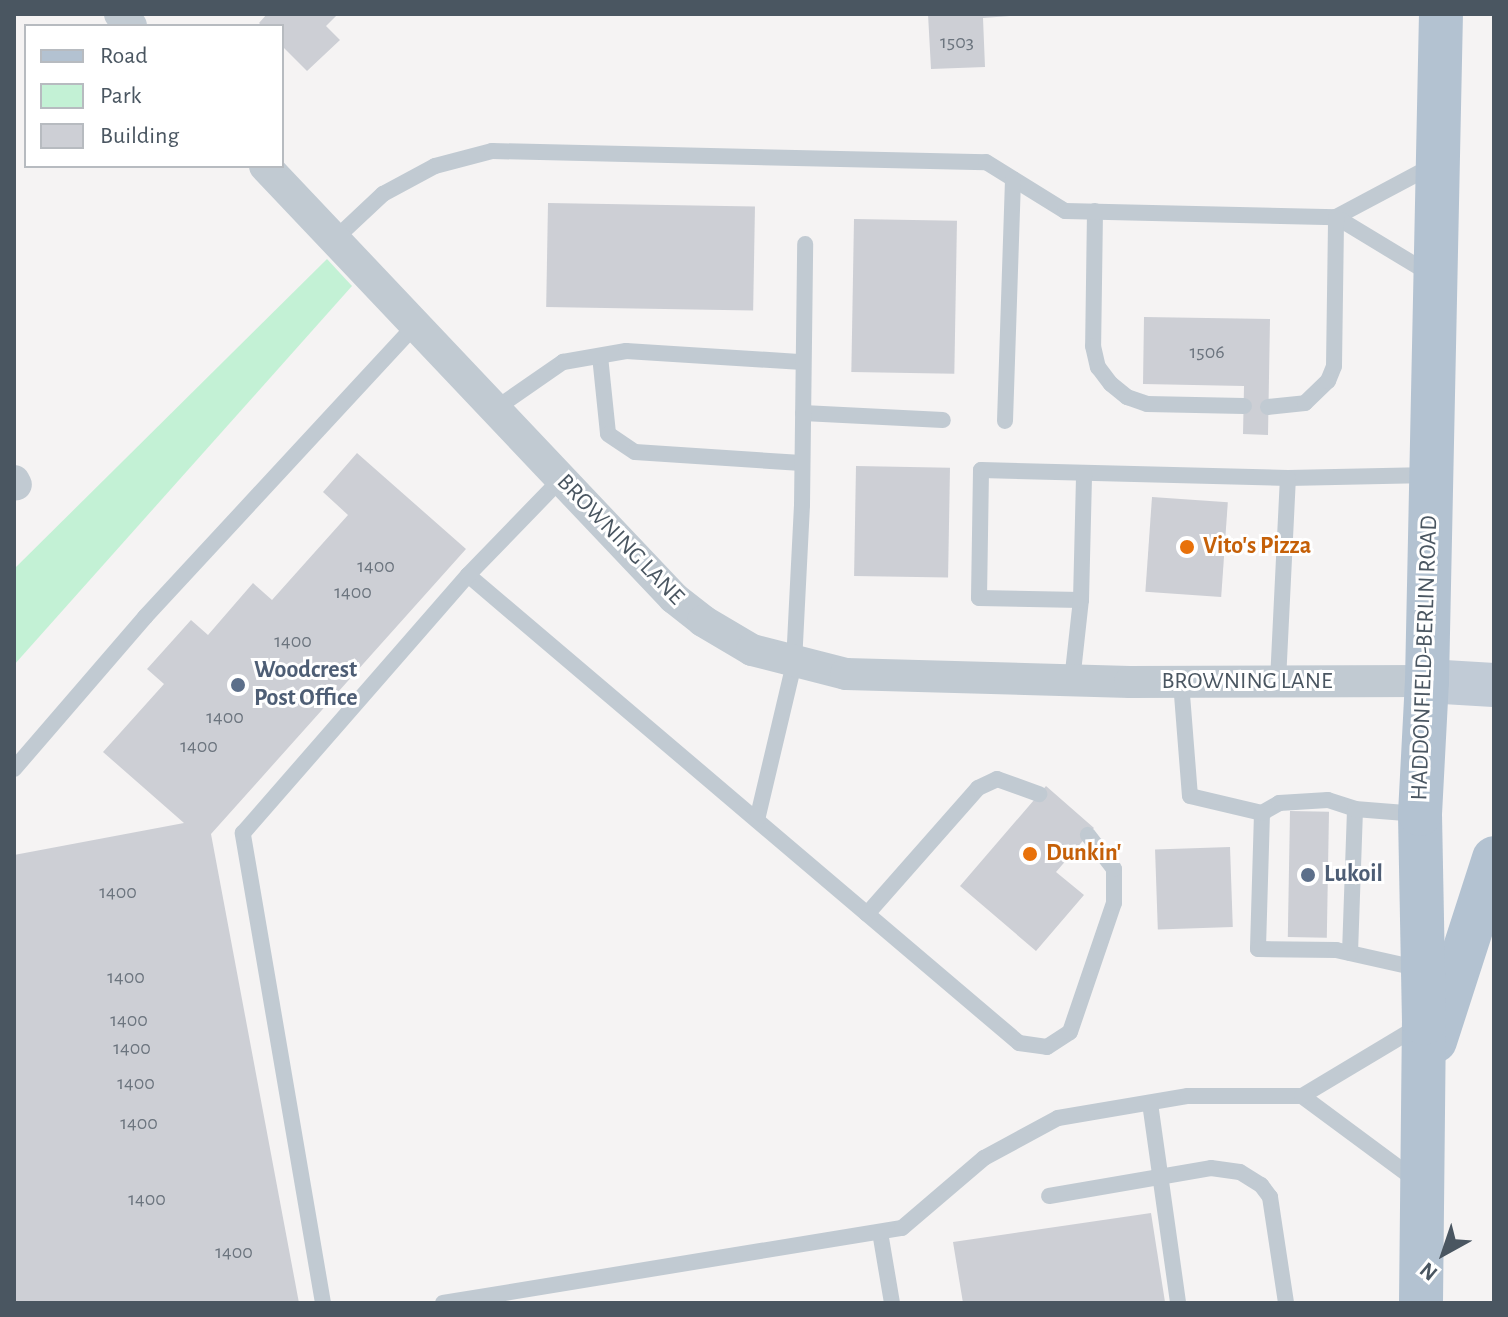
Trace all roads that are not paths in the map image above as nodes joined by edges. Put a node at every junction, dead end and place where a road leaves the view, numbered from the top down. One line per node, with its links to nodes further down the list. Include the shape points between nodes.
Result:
1 (1441, 14): 2 (main road, HADDONFIELD-BERLIN ROAD)
2 (1438, 163): 6 (lane); 9 (main road, HADDONFIELD-BERLIN ROAD)
3 (267, 168): 7 (street, BROWNING LANE)
4 (1013, 179): 5 (lane, via 1065,211); 7 (lane, via 986,162 492,151 435,166 396,187); 18 (lane)
5 (1095, 211): 6 (lane); 13 (lane, via 1093,346 1098,367 1127,397 1147,404)
6 (1336, 217): 9 (lane); 14 (lane, via 1334,366 1318,394 1305,403)
7 (335, 239): 10 (street, BROWNING LANE)
8 (805, 244): 12 (lane)
9 (1435, 276): 21 (main road, HADDONFIELD-BERLIN ROAD)
10 (416, 324): 15 (street, BROWNING LANE); 32 (lane, via 145,617)
11 (600, 356): 12 (lane, via 626,351); 15 (lane, via 563,362); 19 (lane, via 608,434 635,452)
12 (803, 362): 16 (lane)
13 (1244, 406)
14 (1268, 407)
15 (495, 409): 23 (street, BROWNING LANE)
16 (803, 413): 17 (lane); 19 (lane)
17 (943, 420)
18 (1005, 421)
19 (802, 463): 26 (lane)
20 (1084, 473): 22 (lane); 25 (lane); 25 (lane, via 981,470 980,502 979,598)
21 (1430, 475): 22 (lane); 29 (main road, HADDONFIELD-BERLIN ROAD)
22 (1288, 478): 28 (lane)
23 (561, 479): 24 (lane); 26 (street, BROWNING LANE, via 674,598 703,621 752,650)
24 (468, 575): 37 (lane); 51 (lane, via 243,833)
25 (1081, 600): 27 (lane)
26 (794, 663): 27 (street, BROWNING LANE, via 846,674); 37 (lane)
27 (1072, 681): 30 (street, BROWNING LANE)
28 (1278, 681): 29 (street, BROWNING LANE); 30 (street, BROWNING LANE)
29 (1427, 681): 31 (main road); 36 (main road, HADDONFIELD-BERLIN ROAD)
30 (1181, 682): 35 (lane, via 1190,796)
31 (1494, 685)
32 (14, 769)
33 (1039, 794): 40 (lane, via 997,779 978,788)
34 (1355, 809): 35 (lane, via 1328,800 1279,803); 36 (lane); 41 (lane)
35 (1262, 813): 41 (lane, via 1258,949)
36 (1420, 814): 42 (main road, HADDONFIELD-BERLIN ROAD)
37 (757, 820): 40 (lane)
38 (1088, 835): 40 (lane, via 1114,869 1114,903 1070,1032 1047,1047 1019,1043)
39 (1494, 858): 44 (main road)
40 (867, 914)
41 (1350, 953): 42 (lane)
42 (1423, 970): 43 (main road, HADDONFIELD-BERLIN ROAD)
43 (1424, 1023): 44 (main road, HADDONFIELD-BERLIN ROAD); 45 (lane)
44 (1424, 1077): 48 (main road, HADDONFIELD-BERLIN ROAD)
45 (1302, 1096): 46 (lane, via 1188,1096); 48 (lane)
46 (1150, 1103): 47 (lane); 50 (lane, via 1058,1118 984,1158 902,1228)
47 (1160, 1176): 49 (lane); 54 (lane); 55 (lane, via 1225,1168 1261,1185 1270,1197)
48 (1422, 1185): 56 (main road, HADDONFIELD-BERLIN ROAD)
49 (1049, 1196)
50 (880, 1232): 52 (lane); 53 (lane)
51 (323, 1303)
52 (443, 1303)
53 (892, 1303)
54 (1178, 1303)
55 (1286, 1303)
56 (1421, 1303)

